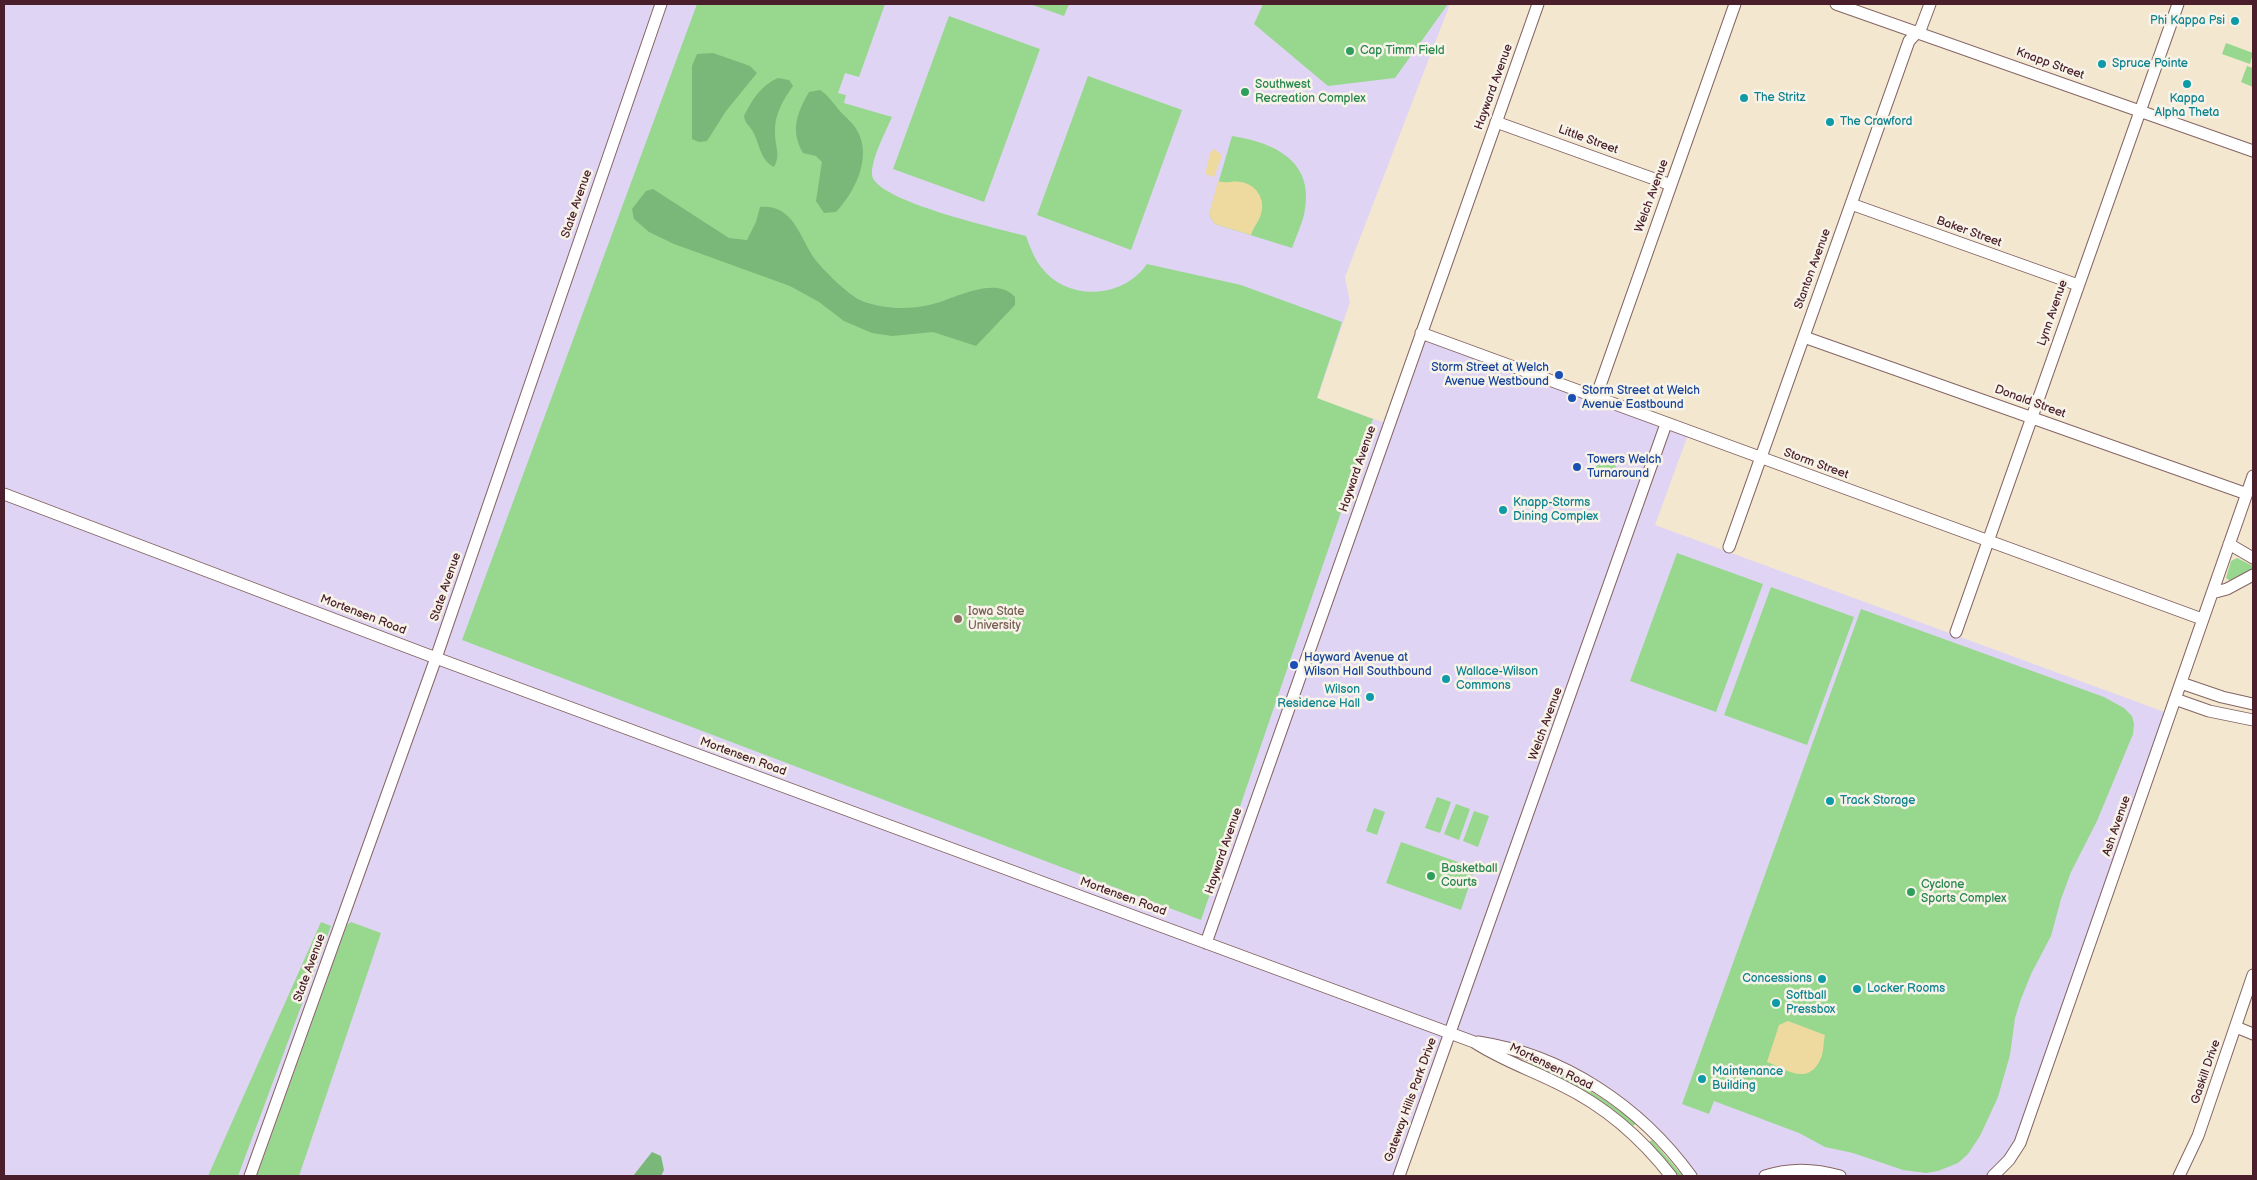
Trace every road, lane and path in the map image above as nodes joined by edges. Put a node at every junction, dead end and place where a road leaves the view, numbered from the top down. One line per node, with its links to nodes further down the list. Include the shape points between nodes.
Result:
1 (661, 4): 31 (street, State Avenue)
2 (1538, 4): 9 (street, Hayward Avenue)
3 (1735, 4): 11 (street, Welch Avenue)
4 (1836, 4): 7 (street, Knapp Street)
5 (1930, 4): 7 (street, Stanton Avenue)
6 (2178, 4): 8 (street, Lynn Avenue)
7 (1918, 32): 8 (street, Knapp Street); 12 (street, Stanton Avenue, via 1909,41)
8 (2140, 111): 10 (street, Knapp Street); 13 (street, Lynn Avenue)
9 (1496, 122): 11 (street, Little Street); 14 (street, Hayward Avenue)
10 (2253, 151)
11 (1670, 185): 16 (street, Welch Avenue)
12 (1851, 204): 13 (street, Baker Street); 15 (street, Stanton Avenue)
13 (2078, 285): 17 (street, Lynn Avenue)
14 (1421, 333): 16 (street, Storm Street); 36 (street, Hayward Avenue)
15 (1804, 337): 17 (street, Donald Street); 19 (street, Stanton Avenue)
16 (1596, 397): 18 (street, Storm Street)
17 (2031, 417): 22 (street, Donald Street); 23 (street, Lynn Avenue)
18 (1666, 424): 19 (street, Storm Street); 39 (street, Welch Avenue)
19 (1761, 458): 23 (street, Storm Street); 25 (street, Stanton Avenue)
20 (2253, 476): 22 (street, Ash Avenue)
21 (4, 494): 31 (street, Mortensen Road)
22 (2247, 494): 24 (street, Ash Avenue)
23 (1987, 541): 29 (street, Storm Street); 30 (street, Lynn Avenue)
24 (2229, 544): 26 (street); 28 (street, Ash Avenue)
25 (1729, 547)
26 (2253, 558)
27 (2253, 575): 28 (street)
28 (2212, 593): 29 (street, Ash Avenue)
29 (2202, 619): 32 (street, Ash Avenue)
30 (1956, 632)
31 (436, 658): 36 (street, Mortensen Road); 42 (street, State Avenue)
32 (2180, 683): 33 (street, Ash Avenue); 34 (street)
33 (2175, 699): 35 (street, via 2209,711); 48 (street, Ash Avenue, via 2020,1143 2009,1160)
34 (2253, 704)
35 (2253, 720)
36 (1206, 943): 39 (street, Mortensen Road)
37 (2253, 975): 38 (street, Gaskill Drive)
38 (2236, 1027): 40 (street); 49 (street, Gaskill Drive, via 2198,1136)
39 (1450, 1033): 41 (street, Mortensen Road); 43 (street, Gateway Hills Park Drive)
40 (2253, 1034)
41 (1474, 1042): 44 (street, Mortensen Road, via 1510,1063 1586,1098 1639,1139); 45 (street, Mortensen Road, via 1514,1049 1568,1071 1621,1104 1650,1127)
42 (250, 1176)
43 (1398, 1176)
44 (1672, 1176)
45 (1691, 1176)
46 (1765, 1176): 47 (street, via 1790,1170 1820,1171)
47 (1840, 1176)
48 (1992, 1176)
49 (2179, 1176)

